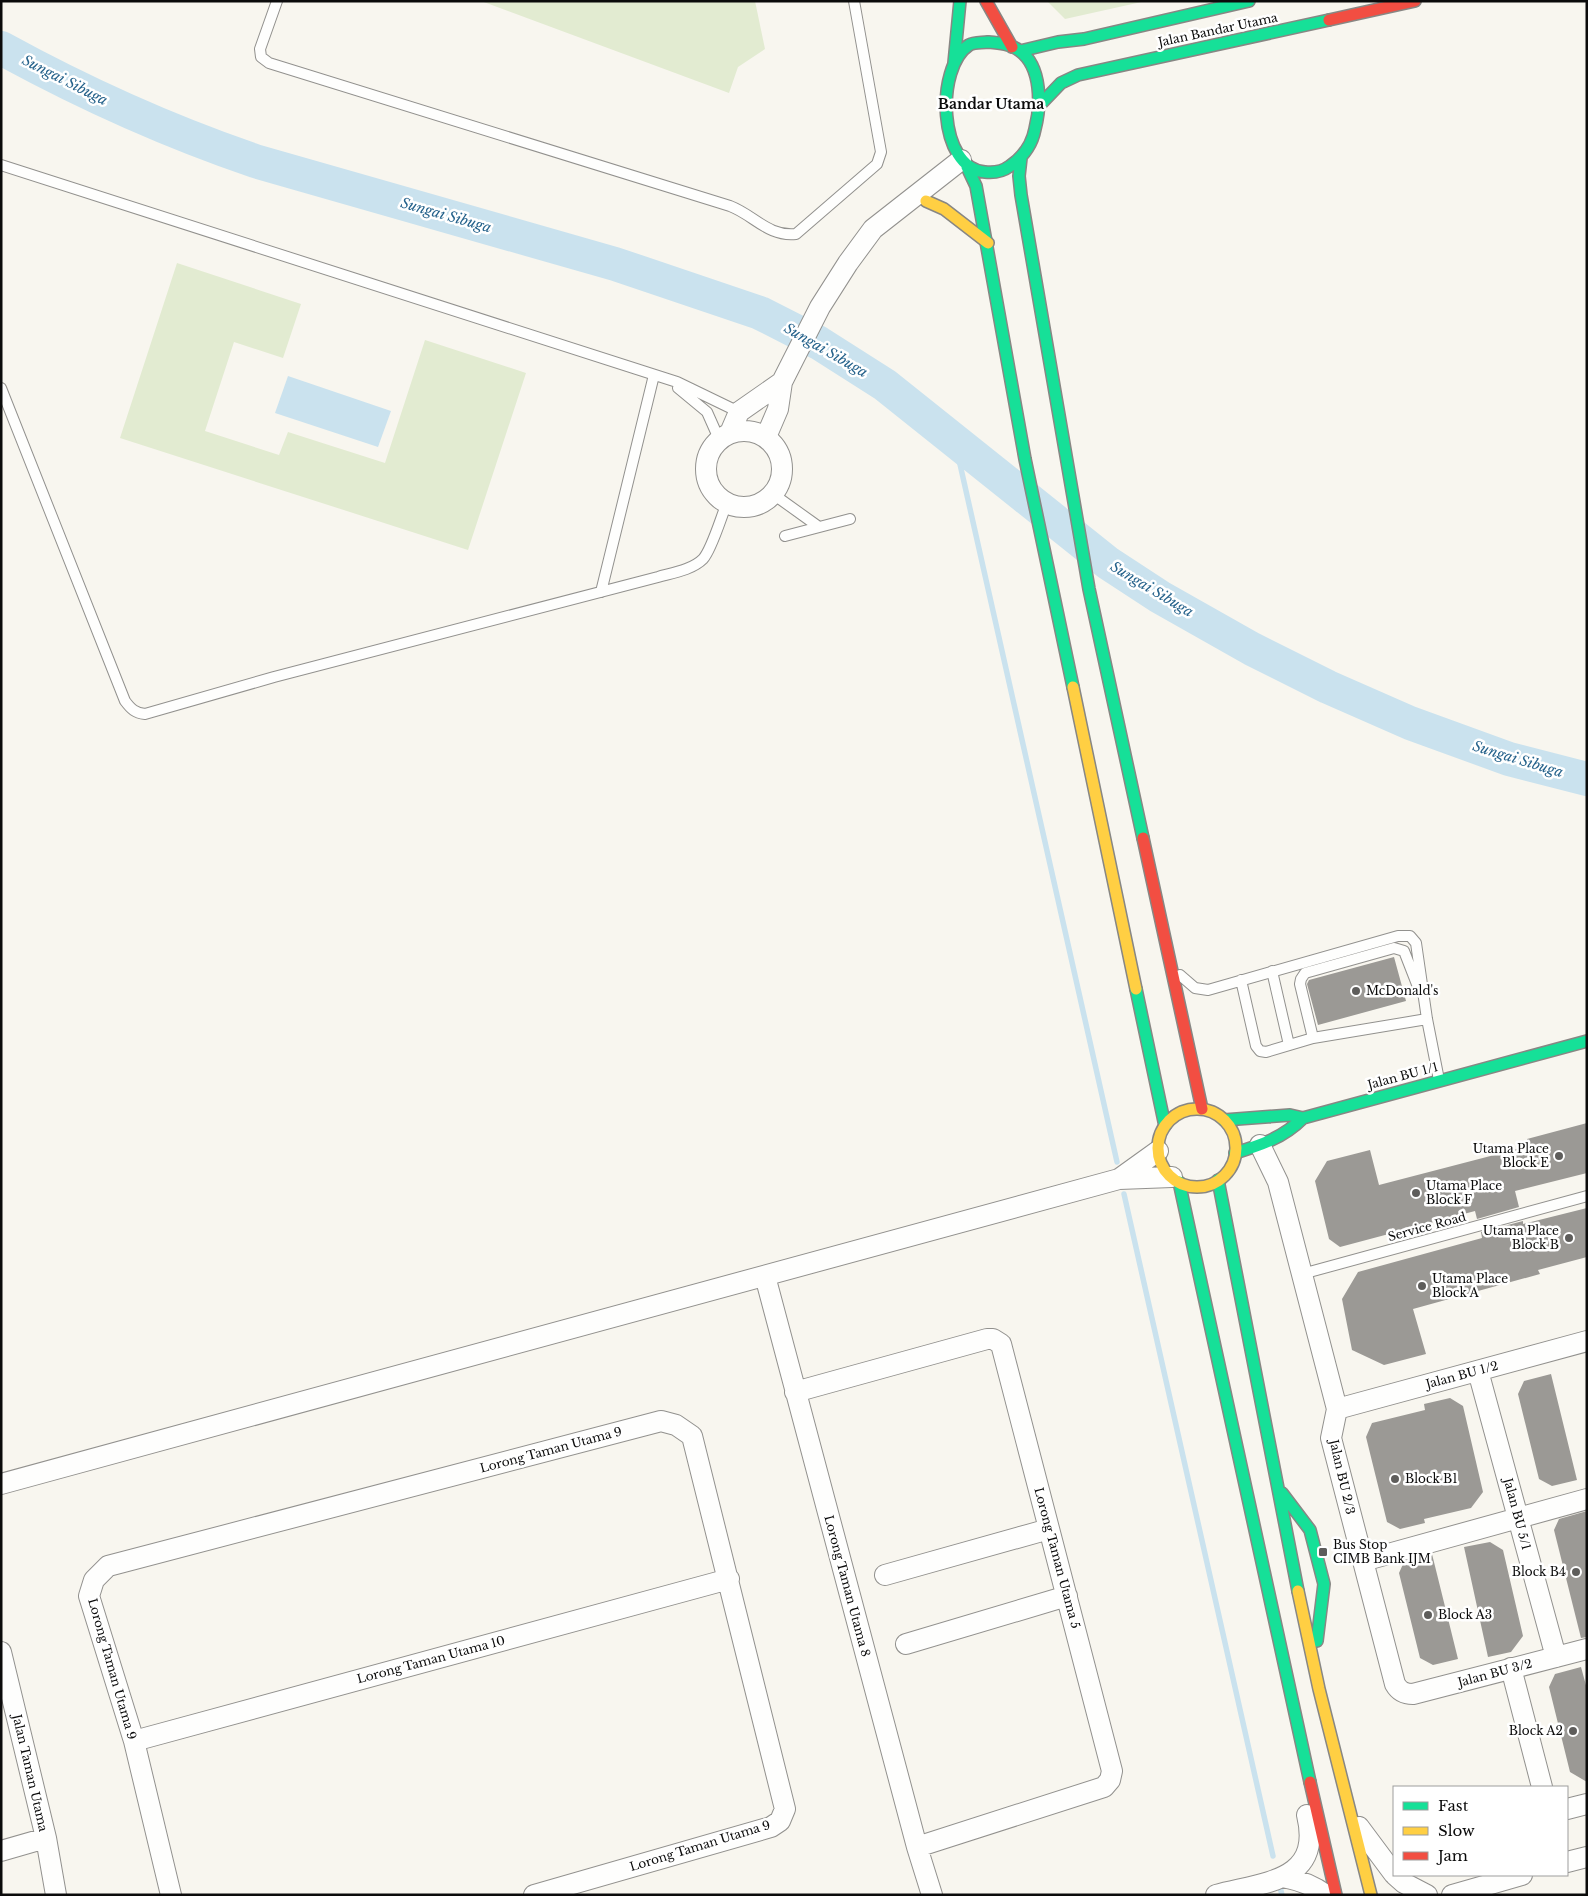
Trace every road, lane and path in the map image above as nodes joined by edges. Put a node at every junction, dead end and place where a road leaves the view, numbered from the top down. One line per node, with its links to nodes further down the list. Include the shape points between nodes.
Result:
1 (278, 1): 2 (lane, via 260,49 261,57 269,63 723,203 786,235 796,234 880,158)
2 (854, 1)
3 (960, 1): 8 (street)
4 (986, 1): 7 (street)
5 (1249, 1): 7 (street, Jalan Bandar Utama, via 1084,38)
6 (1415, 1): 9 (street, Jalan Bandar Utama, via 1078,75 1060,83)
7 (1016, 49): 8 (street, via 1002,43 972,44); 9 (street, via 1030,61 1036,72)
8 (954, 63): 11 (street, via 949,79 946,116 951,138)
9 (1038, 107): 10 (street, via 1035,131)
10 (1021, 158): 11 (street, via 1006,169 992,173 979,172); 29 (street, via 1021,194 1089,589)
11 (964, 163): 13 (street); 14 (street, via 976,186); 15 (street, via 873,229)
12 (1, 166): 16 (lane)
13 (926, 201): 14 (street, via 944,210); 15 (street)
14 (988, 243): 41 (street, via 1025,459)
15 (858, 250): 17 (street, via 820,308)
16 (654, 375): 18 (lane); 28 (lane)
17 (785, 376): 20 (street); 22 (street, via 778,410)
18 (665, 379): 20 (lane); 21 (lane, via 707,412)
19 (1, 388): 28 (lane, via 125,701 139,713)
20 (738, 412): 21 (street)
21 (724, 436): 22 (street, via 749,430); 24 (street, via 711,449 706,461 706,474 709,486)
22 (766, 437): 23 (street, via 776,446 783,470)
23 (773, 494): 24 (street, via 752,507); 26 (lane)
24 (726, 504): 28 (lane, via 702,559 686,568)
25 (850, 519): 26 (lane)
26 (819, 527): 27 (lane)
27 (785, 536)
28 (601, 592)
29 (1170, 966): 31 (lane, via 1195,988 1208,990); 38 (street)
30 (1272, 971): 31 (lane); 32 (lane, via 1398,936 1410,936 1416,943); 36 (lane)
31 (1241, 980): 36 (lane, via 1256,1046 1266,1052)
32 (1426, 1006): 33 (lane); 34 (lane, via 1404,951 1384,950 1305,973 1300,984)
33 (1427, 1019): 34 (lane); 37 (lane)
34 (1313, 1038): 36 (lane)
35 (1587, 1040): 37 (street, Jalan BU 1/1)
36 (1289, 1045)
37 (1440, 1080): 39 (street, Jalan BU 1/1)
38 (1202, 1109): 40 (street); 41 (street, via 1181,1112)
39 (1303, 1118): 40 (street, Jalan BU 1/1, via 1290,1115); 42 (street, via 1290,1131)
40 (1224, 1120): 44 (street, via 1235,1141)
41 (1165, 1126): 43 (street, via 1159,1138)
42 (1260, 1145): 44 (street); 49 (street, Jalan BU 2/3, via 1278,1182)
43 (1158, 1151): 45 (street); 46 (street, via 1165,1170)
44 (1235, 1153): 47 (street, via 1232,1163)
45 (1119, 1179): 46 (street); 50 (street)
46 (1175, 1180): 47 (street, via 1199,1186); 72 (street)
47 (1218, 1180): 56 (street)
48 (1587, 1196): 49 (lane, Service Road)
49 (1302, 1274): 54 (street, Jalan BU 2/3)
50 (765, 1276): 53 (street, Lorong Taman Utama 8); 55 (street)
51 (1587, 1341): 52 (street, Jalan BU 1/2)
52 (1478, 1371): 54 (street, Jalan BU 1/2); 58 (street, Jalan BU 5/1)
53 (795, 1392): 59 (street, Lorong Taman Utama 5, via 993,1339 1001,1344); 78 (street, Lorong Taman Utama 8)
54 (1337, 1409): 60 (street, Jalan BU 2/3, via 1331,1438)
55 (1, 1484)
56 (1278, 1488): 68 (street); 68 (street, via 1310,1530 1324,1584)
57 (1587, 1498): 58 (street)
58 (1518, 1518): 60 (street); 67 (street, Jalan BU 5/1)
59 (1049, 1529): 61 (street); 63 (street, Lorong Taman Utama 5)
60 (1363, 1561): 70 (street, Jalan BU 2/3, via 1395,1684)
61 (885, 1575)
62 (729, 1579): 71 (street, Lorong Taman Utama 10); 71 (street, Lorong Taman Utama 9, via 692,1436 676,1425 661,1421 108,1566 94,1580 89,1596); 86 (street, Lorong Taman Utama 9, via 785,1809 780,1821 771,1827)
63 (1067, 1596): 64 (street); 78 (street, Lorong Taman Utama 5, via 1112,1771 1110,1780 1104,1787)
64 (906, 1644)
65 (1587, 1649): 67 (street, Jalan BU 3/2)
66 (1, 1652): 77 (street, Jalan Taman Utama)
67 (1556, 1657): 69 (street, Jalan BU 3/2)
68 (1313, 1658): 76 (street)
69 (1511, 1668): 70 (street, Jalan BU 3/2, via 1413,1694); 73 (street)
70 (1402, 1692)
71 (134, 1741): 85 (street, Lorong Taman Utama 9)
72 (1305, 1758): 83 (street, via 1299,1782 1311,1831 1309,1851 1303,1862); 90 (street)
73 (1542, 1786)
74 (1587, 1804): 75 (street)
75 (1568, 1809)
76 (1353, 1819): 80 (street); 91 (street)
77 (46, 1838): 79 (street); 84 (street, Jalan Taman Utama)
78 (917, 1847): 87 (street, Lorong Taman Utama 8)
79 (1, 1851)
80 (1393, 1871)
81 (1397, 1876): 92 (street)
82 (1518, 1876): 93 (street)
83 (1282, 1877): 88 (street); 89 (street, via 1298,1880)
84 (56, 1895)
85 (171, 1895)
86 (534, 1895)
87 (932, 1895)
88 (1216, 1895)
89 (1326, 1895)
90 (1336, 1895)
91 (1371, 1895)
92 (1427, 1895)
93 (1452, 1895)

